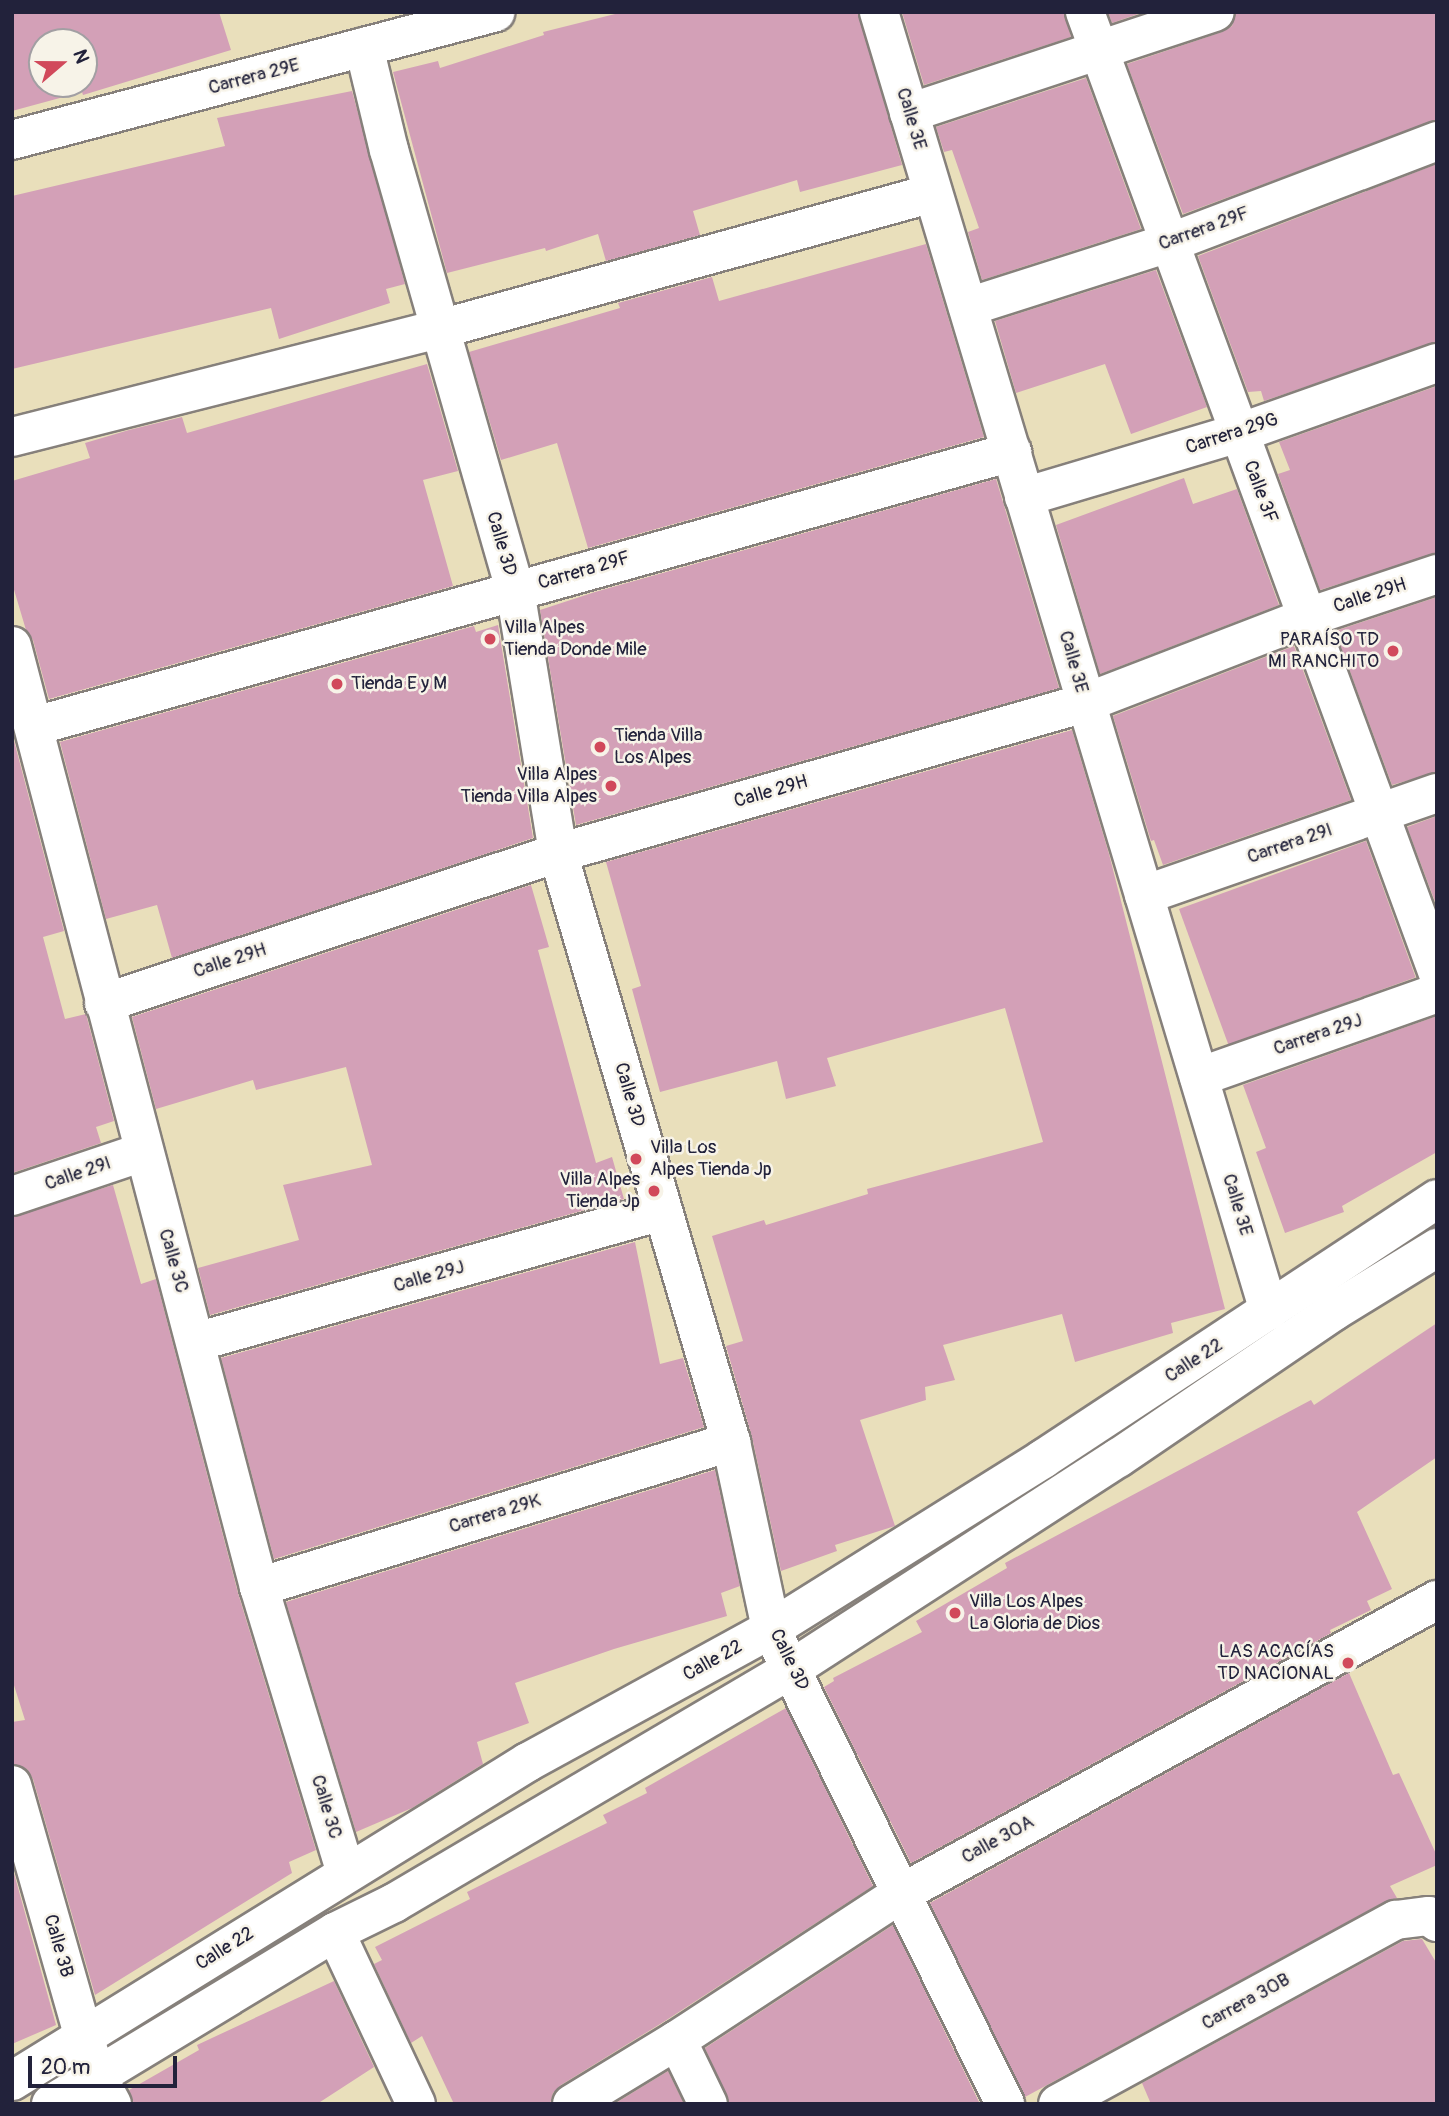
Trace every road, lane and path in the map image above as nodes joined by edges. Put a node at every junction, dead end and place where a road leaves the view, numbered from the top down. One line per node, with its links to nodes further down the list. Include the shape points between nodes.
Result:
1 (495, 12): 5 (street, Carrera 29E)
2 (879, 12): 7 (street, Calle 3E)
3 (1085, 12): 6 (street, Calle 3F)
4 (1214, 12): 6 (street)
5 (365, 47): 8 (street, Carrera 29E); 13 (street, Calle 3D, via 388,150)
6 (1100, 52): 7 (street); 11 (street, Calle 3F)
7 (909, 113): 10 (street, Calle 3E)
8 (12, 140)
9 (1437, 142): 11 (street, Carrera 29F)
10 (933, 193): 12 (street, Calle 3E); 13 (street)
11 (1169, 243): 12 (street, Carrera 29F); 15 (street, Calle 3F)
12 (968, 307): 17 (street, Calle 3E)
13 (440, 328): 16 (street); 20 (street, Calle 3D)
14 (1437, 363): 15 (street, Carrera 29G)
15 (1239, 433): 18 (street, Carrera 29G); 21 (street, Calle 3F)
16 (12, 437)
17 (1012, 452): 18 (street, Calle 3E); 20 (street, Carrera 29F)
18 (1024, 497): 23 (street, Calle 3E)
19 (1437, 575): 21 (street, Calle 29H)
20 (515, 590): 24 (street, Carrera 29F); 27 (street, Calle 3D)
21 (1305, 618): 23 (street, Calle 29H); 26 (street, Calle 3F)
22 (12, 646): 24 (street, Calle 3C)
23 (1085, 703): 27 (street, Calle 29H); 28 (street, Calle 3E)
24 (35, 726): 31 (street, Calle 3C)
25 (1437, 793): 26 (street, Carrera 29I)
26 (1379, 814): 28 (street, Carrera 29I); 29 (street, Calle 3F)
27 (558, 853): 31 (street, Calle 29H); 36 (street, Calle 3D)
28 (1144, 895): 32 (street, Calle 3E)
29 (1437, 971)
30 (1437, 993): 32 (street, Carrera 29J)
31 (104, 1003): 33 (street, Calle 3C)
32 (1199, 1077): 38 (street, Calle 3E)
33 (143, 1152): 34 (street, Calle 29I); 39 (street, Calle 3C)
34 (12, 1196)
35 (1437, 1199): 38 (street, Calle 22)
36 (663, 1211): 39 (street, Calle 29J); 40 (street, Calle 3D)
37 (1437, 1248): 44 (street, Calle 22)
38 (1269, 1311): 43 (street, Calle 22)
39 (196, 1342): 41 (street, Calle 3C)
40 (731, 1442): 41 (street, Carrera 29K); 43 (street, Calle 3D)
41 (259, 1587): 46 (street, Calle 3C)
42 (1437, 1600): 47 (street, Calle 30A)
43 (771, 1629): 44 (street, Calle 3D); 46 (street, Calle 22, via 528,1762)
44 (793, 1668): 47 (street, Calle 3D); 49 (street, Calle 22, via 394,1903)
45 (12, 1784): 50 (street, Calle 3B)
46 (346, 1873): 50 (street, Calle 22)
47 (902, 1893): 51 (street, Calle 30A); 58 (street, Calle 3D)
48 (1437, 1922): 59 (street, Carrera 30B, via 1429,1916 1396,1920)
49 (335, 1932): 53 (street, Calle 22); 55 (street)
50 (84, 2037): 52 (street, Calle 22); 53 (street, Calle 3B)
51 (677, 2040): 56 (street, Calle 30A); 57 (street)
52 (12, 2081)
53 (104, 2090): 54 (street, Calle 22)
54 (51, 2104)
55 (416, 2104)
56 (572, 2104)
57 (708, 2104)
58 (1005, 2104)
59 (1058, 2104)

